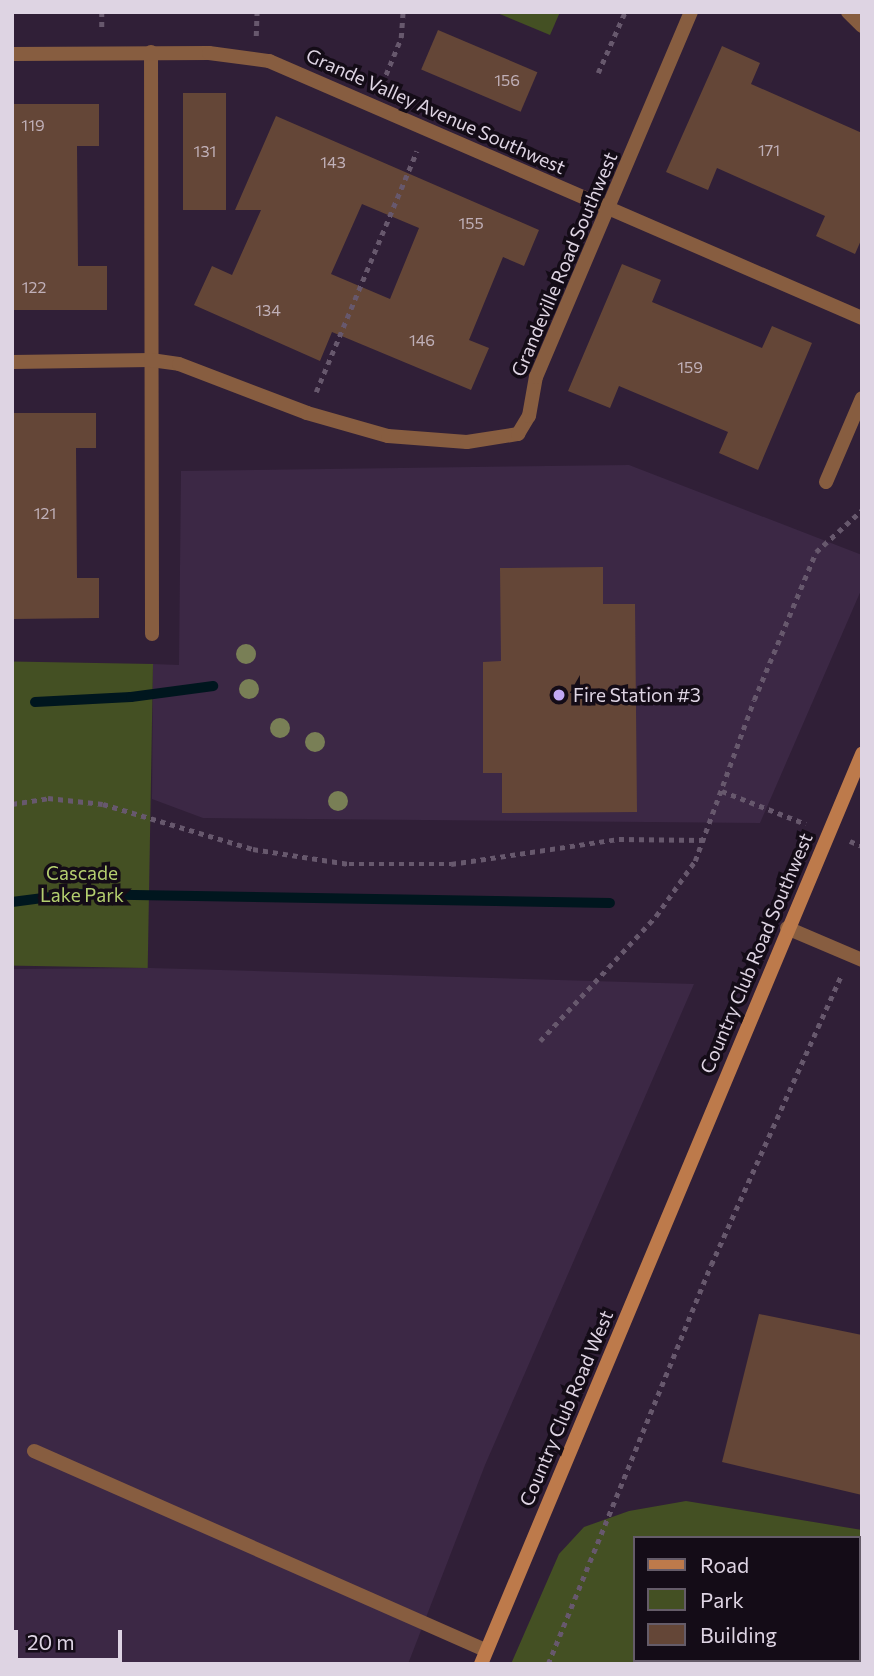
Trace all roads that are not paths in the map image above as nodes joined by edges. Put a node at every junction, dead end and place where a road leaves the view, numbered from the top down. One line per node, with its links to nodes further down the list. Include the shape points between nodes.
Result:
1 (848, 12): 3 (street)
2 (692, 14): 6 (street, Grandeville Road Southwest)
3 (862, 26)
4 (151, 52): 5 (street, Grande Valley Avenue Southwest); 6 (street, Grande Valley Avenue Southwest, via 234,54 269,61); 8 (street)
5 (12, 54)
6 (607, 207): 7 (street, Grande Valley Avenue Southwest); 8 (street, Grandeville Road Southwest, via 536,377 526,427 518,434 467,442 412,439 345,426 201,369)
7 (862, 318)
8 (151, 360): 9 (street, Grandeville Road Southwest); 12 (street)
9 (12, 362)
10 (862, 398): 11 (street)
11 (826, 482)
12 (152, 634)
13 (862, 754): 14 (main road, Country Club Road Southwest)
14 (787, 928): 15 (street); 16 (main road, Country Club Road Southwest)
15 (856, 958)
16 (687, 1167): 18 (main road, Country Club Road West)
17 (34, 1451): 18 (street)
18 (484, 1657)

